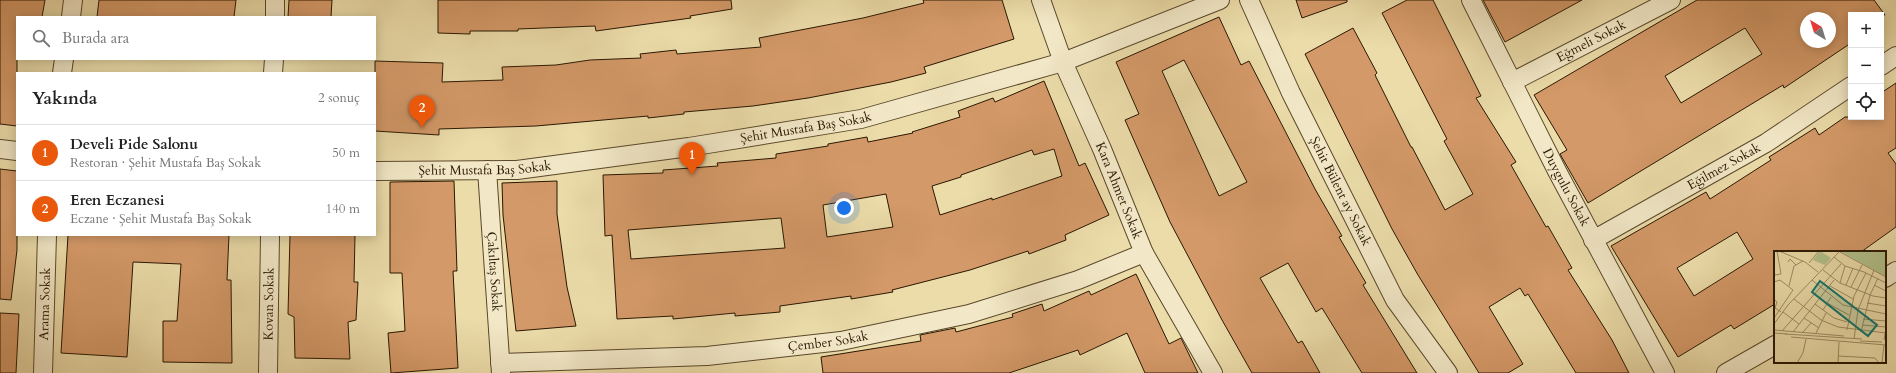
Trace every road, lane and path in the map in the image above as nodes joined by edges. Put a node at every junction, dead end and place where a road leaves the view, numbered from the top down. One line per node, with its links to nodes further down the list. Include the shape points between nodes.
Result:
1 (73, 0): 8 (street)
2 (275, 0): 9 (street)
3 (1040, 0): 13 (street, Kara Ahmet Sokak)
4 (1220, 0): 13 (street, Şehit Mustafa Baş Sokak)
5 (1250, 0): 34 (street, Şehit Bülent ay Sokak, via 1291,93 1395,300)
6 (1470, 0): 17 (street, Duygulu Sokak)
7 (1671, 0): 17 (street, Eğmeli Sokak)
8 (71, 16)
9 (275, 16)
10 (1896, 56): 14 (street)
11 (64, 60): 15 (street)
12 (274, 60): 16 (street)
13 (1063, 62): 22 (street, Şehit Mustafa Baş Sokak, via 861,119 682,148 517,170); 26 (street, Kara Ahmet Sokak)
14 (1884, 64)
15 (62, 72)
16 (273, 72)
17 (1512, 82): 25 (street, Duygulu Sokak)
18 (1848, 88): 25 (street, Eğilmez Sokak, via 1766,142)
19 (0, 149): 20 (street)
20 (16, 151)
21 (376, 170): 22 (street, Şehit Mustafa Baş Sokak)
22 (487, 170): 30 (street, Çakıltaş Sokak)
23 (47, 236): 31 (street, Arama Sokak)
24 (270, 236): 32 (street, Kovan Sokak)
25 (1593, 240): 35 (street, Duygulu Sokak)
26 (1144, 253): 30 (street, Çember Sokak, via 1078,280 969,314 841,341 707,356); 33 (street, Kara Ahmet Sokak)
27 (1896, 271): 28 (street)
28 (1886, 277)
29 (1774, 346): 36 (street)
30 (501, 368)
31 (43, 373)
32 (268, 373)
33 (1213, 373)
34 (1448, 373)
35 (1665, 373)
36 (1726, 373)

